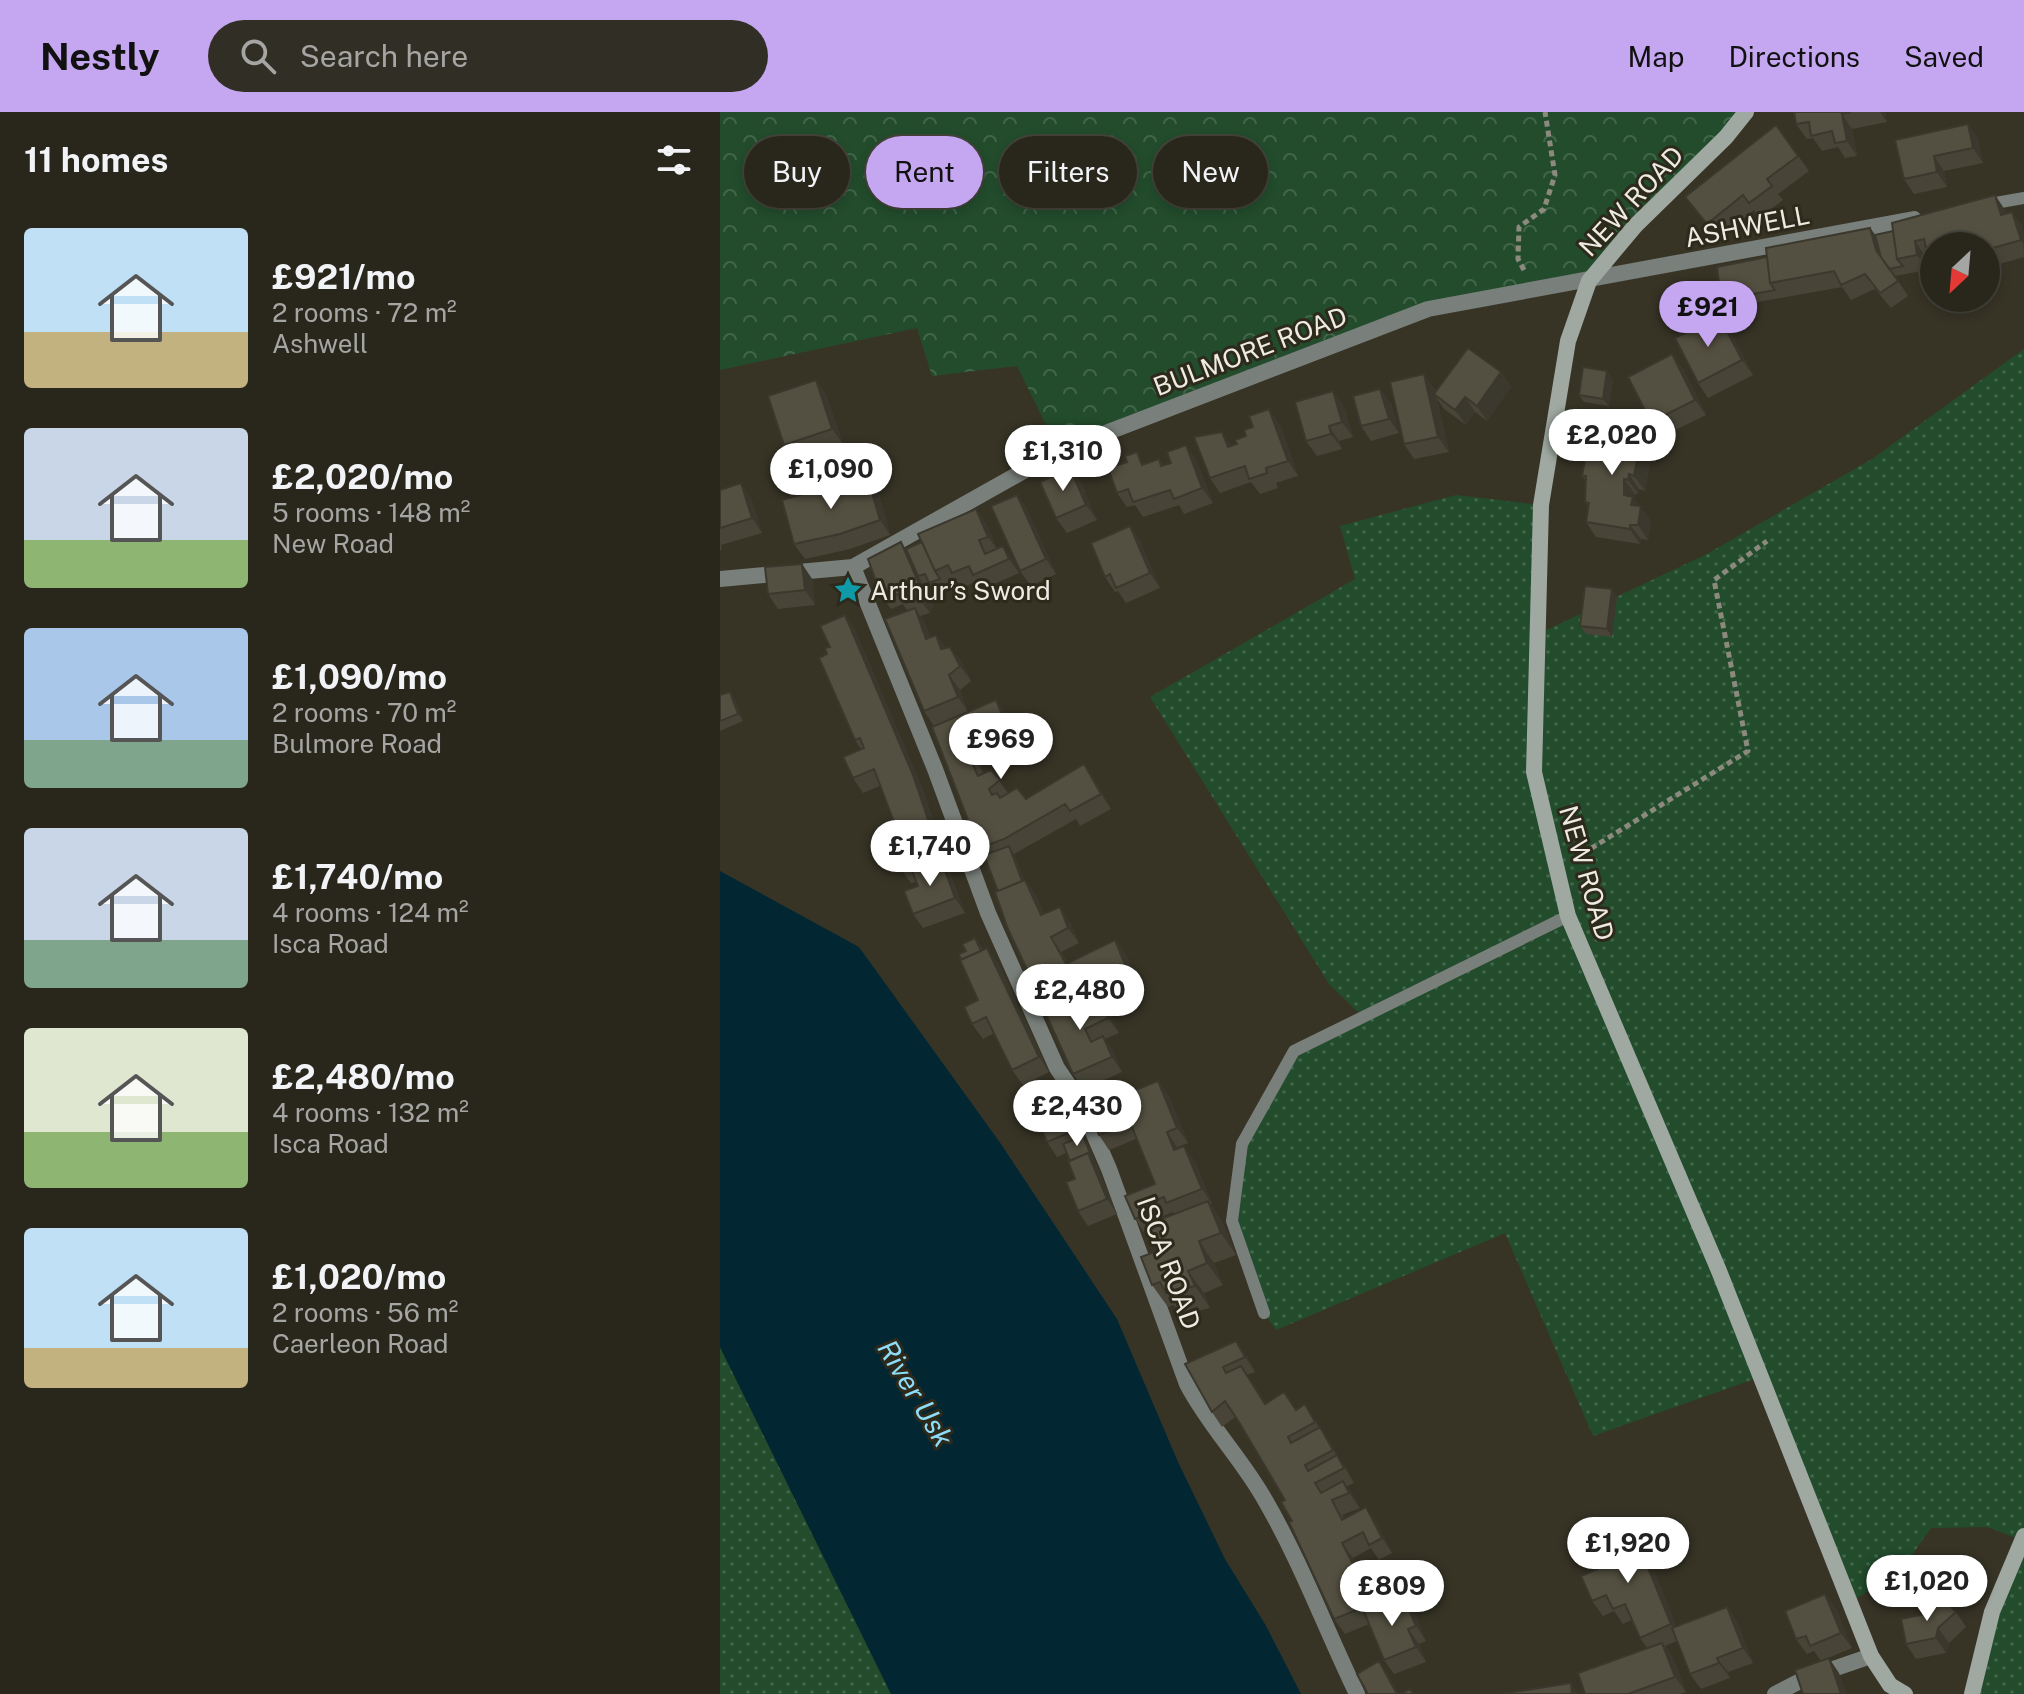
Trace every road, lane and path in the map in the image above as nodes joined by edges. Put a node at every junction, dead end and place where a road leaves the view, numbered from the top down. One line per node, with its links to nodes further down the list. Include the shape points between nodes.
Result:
1 (1545, 112): 7 (path, via 1555,175 1544,209 1519,227 1518,259)
2 (1746, 112): 6 (main road, NEW ROAD)
3 (2024, 198): 4 (lane)
4 (1977, 207)
5 (1922, 217): 6 (street, ASHWELL)
6 (1589, 281): 7 (street, BULMORE ROAD); 11 (main road, NEW ROAD, via 1568,341 1541,505 1534,772)
7 (1534, 291): 9 (street, BULMORE ROAD, via 1428,309 1071,446)
8 (1767, 541): 11 (path, via 1714,580 1748,751)
9 (853, 567): 10 (street, BULMORE ROAD); 16 (street, ISCA ROAD, via 988,913 1109,1169 1187,1384 1275,1517)
10 (720, 579)
11 (1556, 870): 12 (main road, NEW ROAD)
12 (1568, 916): 13 (lane, via 1294,1051 1242,1144 1232,1221); 15 (main road, NEW ROAD, via 1719,1271)
13 (1264, 1313)
14 (2024, 1536): 19 (main road, via 1992,1612)
15 (1871, 1656): 17 (street); 18 (main road, NEW ROAD, via 1890,1685)
16 (1357, 1694)
17 (1775, 1694)
18 (1904, 1694)
19 (1972, 1694)

